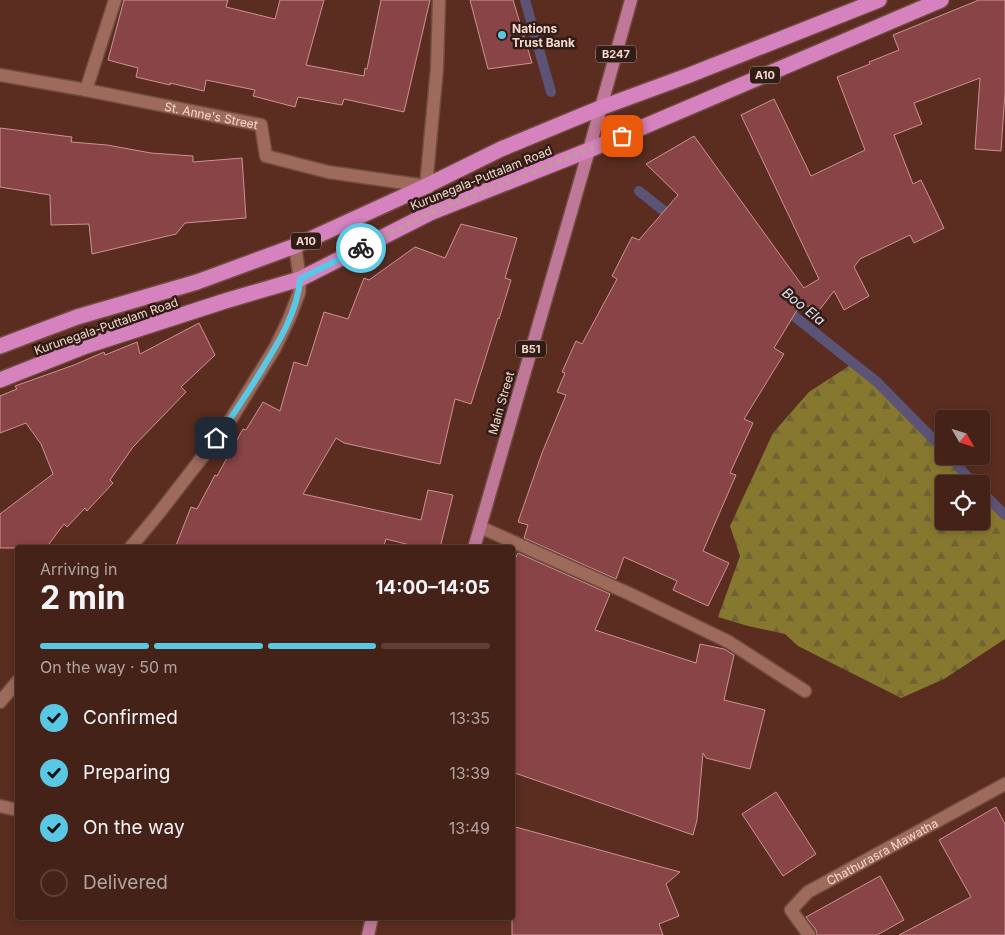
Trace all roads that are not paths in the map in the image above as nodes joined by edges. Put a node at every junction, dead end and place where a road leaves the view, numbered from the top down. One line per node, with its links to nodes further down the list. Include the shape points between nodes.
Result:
1 (115, 0): 7 (street)
2 (439, 0): 10 (street, via 437,68)
3 (632, 0): 8 (main road, B247)
4 (879, 0): 8 (highway, Kurunegala-Puttalam Road / A10)
5 (941, 0): 9 (highway, Kurunegala-Puttalam Road / A10)
6 (0, 75): 7 (street, St. Anne's Street)
7 (86, 90): 10 (street, St. Anne's Street, via 261,126 266,156 328,172)
8 (600, 108): 9 (main road, Main Street); 10 (highway, Kurunegala-Puttalam Road / A10, via 501,149)
9 (589, 150): 11 (highway, Kurunegala-Puttalam Road / A10); 16 (main road, Main Street / B51)
10 (426, 186): 11 (street); 12 (highway, Kurunegala-Puttalam Road / A10)
11 (430, 213): 13 (highway, Kurunegala-Puttalam Road / A10)
12 (295, 246): 13 (street); 14 (highway, Kurunegala-Puttalam Road / A10, via 197,282 77,317)
13 (300, 279): 15 (highway, Kurunegala-Puttalam Road / A10, via 86,346); 17 (street, via 299,293 275,348 228,424)
14 (0, 346)
15 (0, 380)
16 (480, 527): 18 (main road, Main Street / B51); 20 (street, via 729,642)
17 (132, 545)
18 (475, 545)
19 (15, 684): 21 (street)
20 (806, 690)
21 (0, 702)
22 (1005, 784): 27 (street, Chathurasra Mawatha, via 808,892 791,910)
23 (0, 806): 24 (street)
24 (15, 809)
25 (372, 920): 26 (main road)
26 (368, 935)
27 (809, 935)

